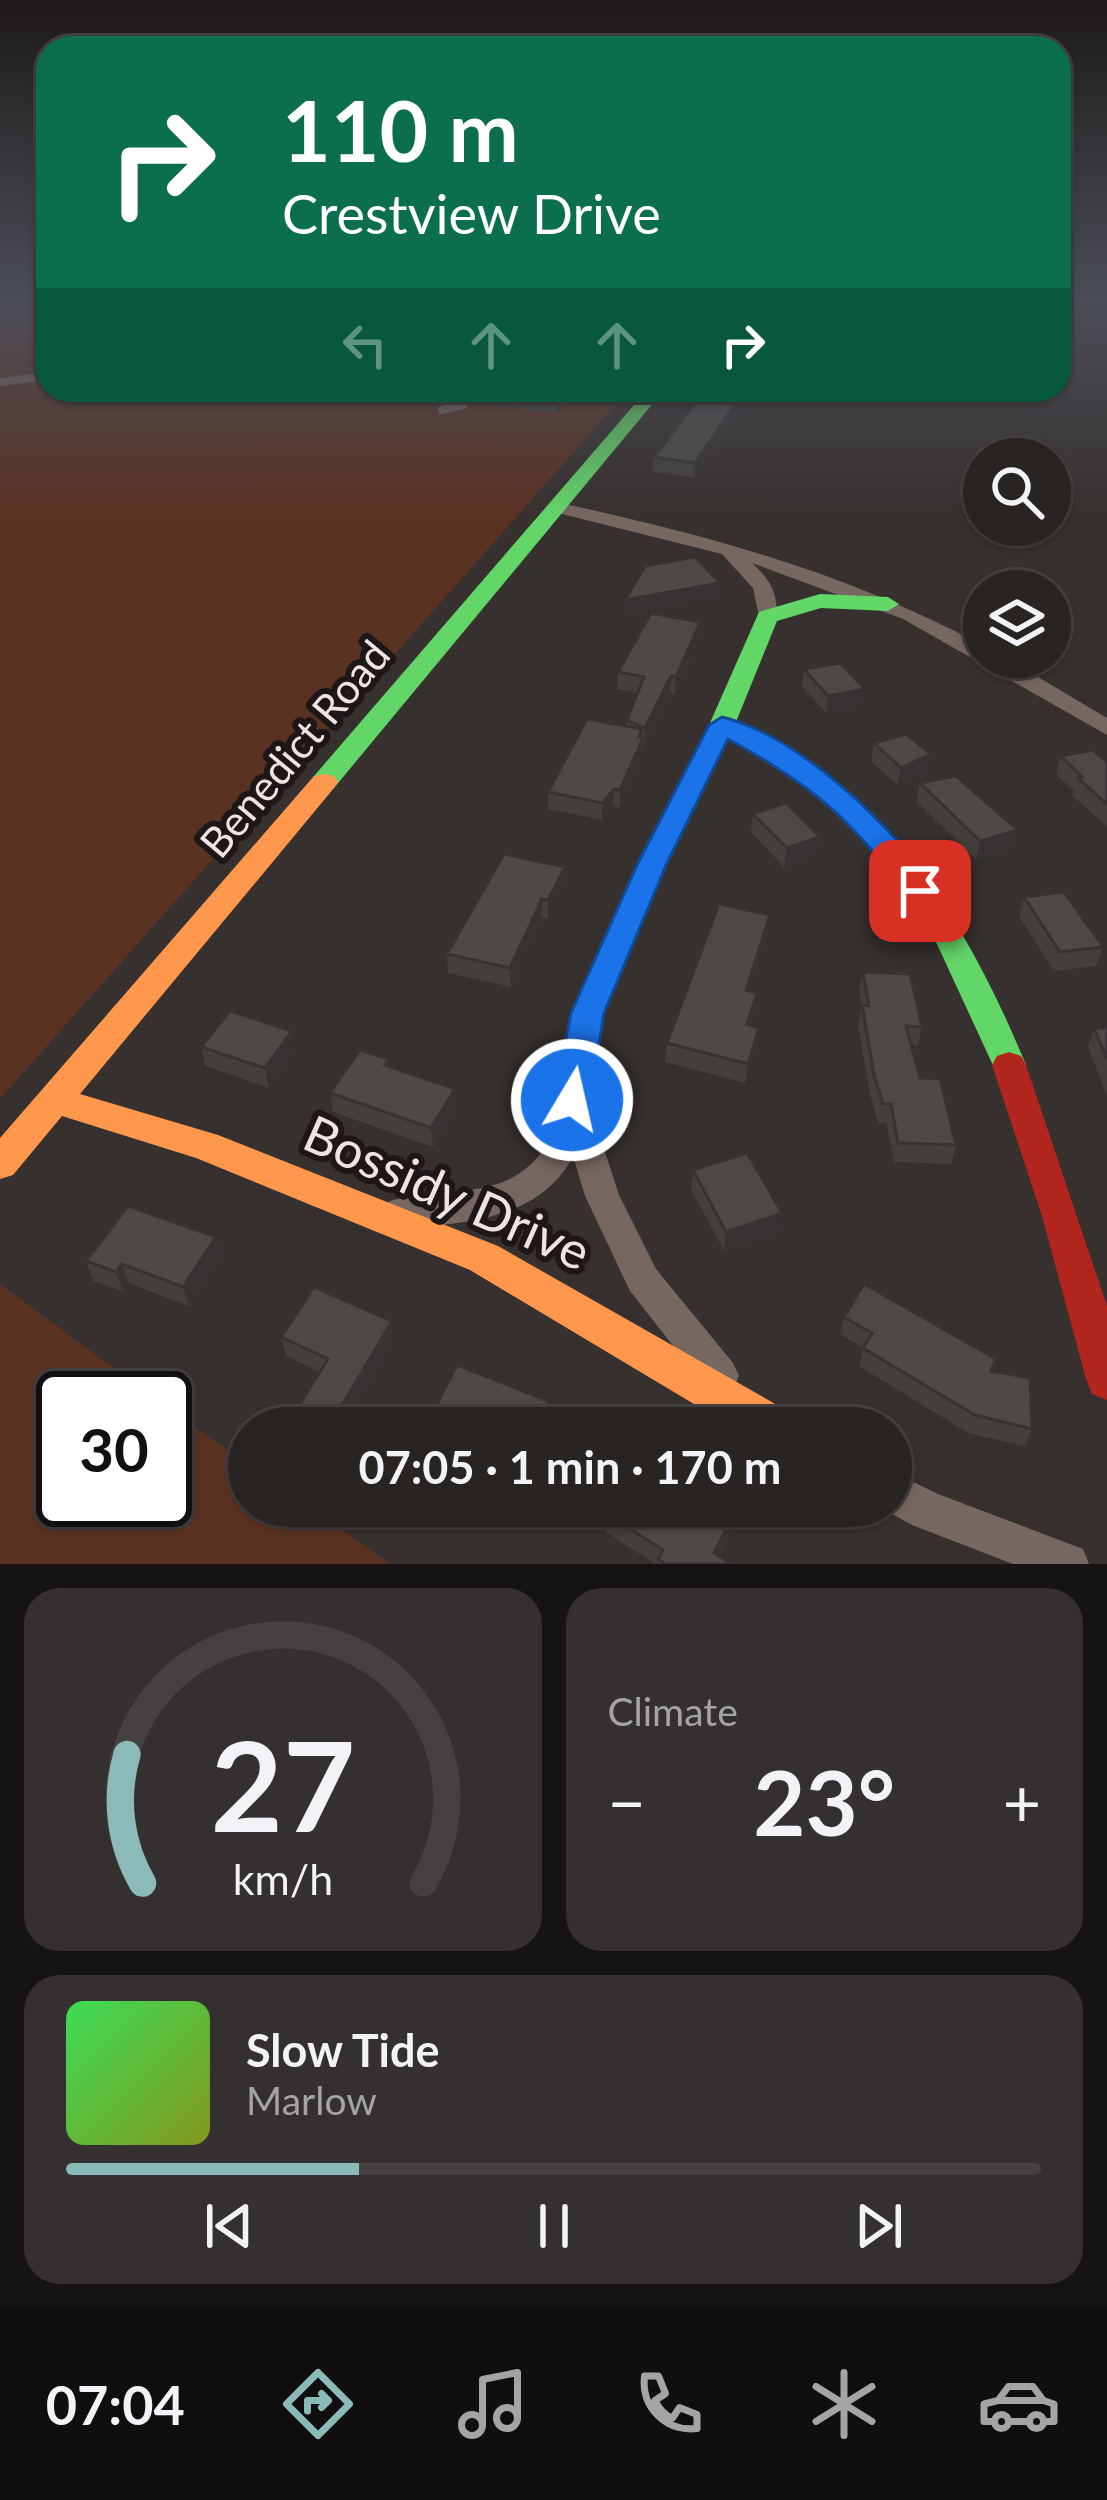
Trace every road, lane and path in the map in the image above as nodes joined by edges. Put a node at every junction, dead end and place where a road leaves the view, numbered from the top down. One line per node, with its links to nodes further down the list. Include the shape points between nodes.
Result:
1 (36, 378): 2 (lane)
2 (0, 382)
3 (462, 402): 5 (lane)
4 (646, 402): 6 (street, Benedict Road)
5 (442, 410)
6 (556, 507): 7 (street); 14 (street, Benedict Road)
7 (718, 547): 8 (street); 9 (street, via 753,572 767,595)
8 (888, 604): 9 (street, via 820,601); 10 (street)
9 (767, 616): 12 (street)
10 (963, 643)
11 (1024, 678): 13 (street)
12 (722, 725): 15 (street, via 588,1013); 18 (street, via 808,772 876,832 943,921 989,1012)
13 (1107, 728)
14 (54, 1100): 16 (street, Benedict Road); 17 (street, Bossidy Drive, via 205,1146)
15 (572, 1100): 17 (street, via 556,1160 532,1186 460,1210); 20 (street, via 602,1196 643,1280)
16 (0, 1164)
17 (378, 1214): 19 (street, Bossidy Drive, via 484,1258)
18 (1107, 1378)
19 (740, 1407)
20 (751, 1407)
21 (912, 1502): 22 (street)
22 (1068, 1564)

